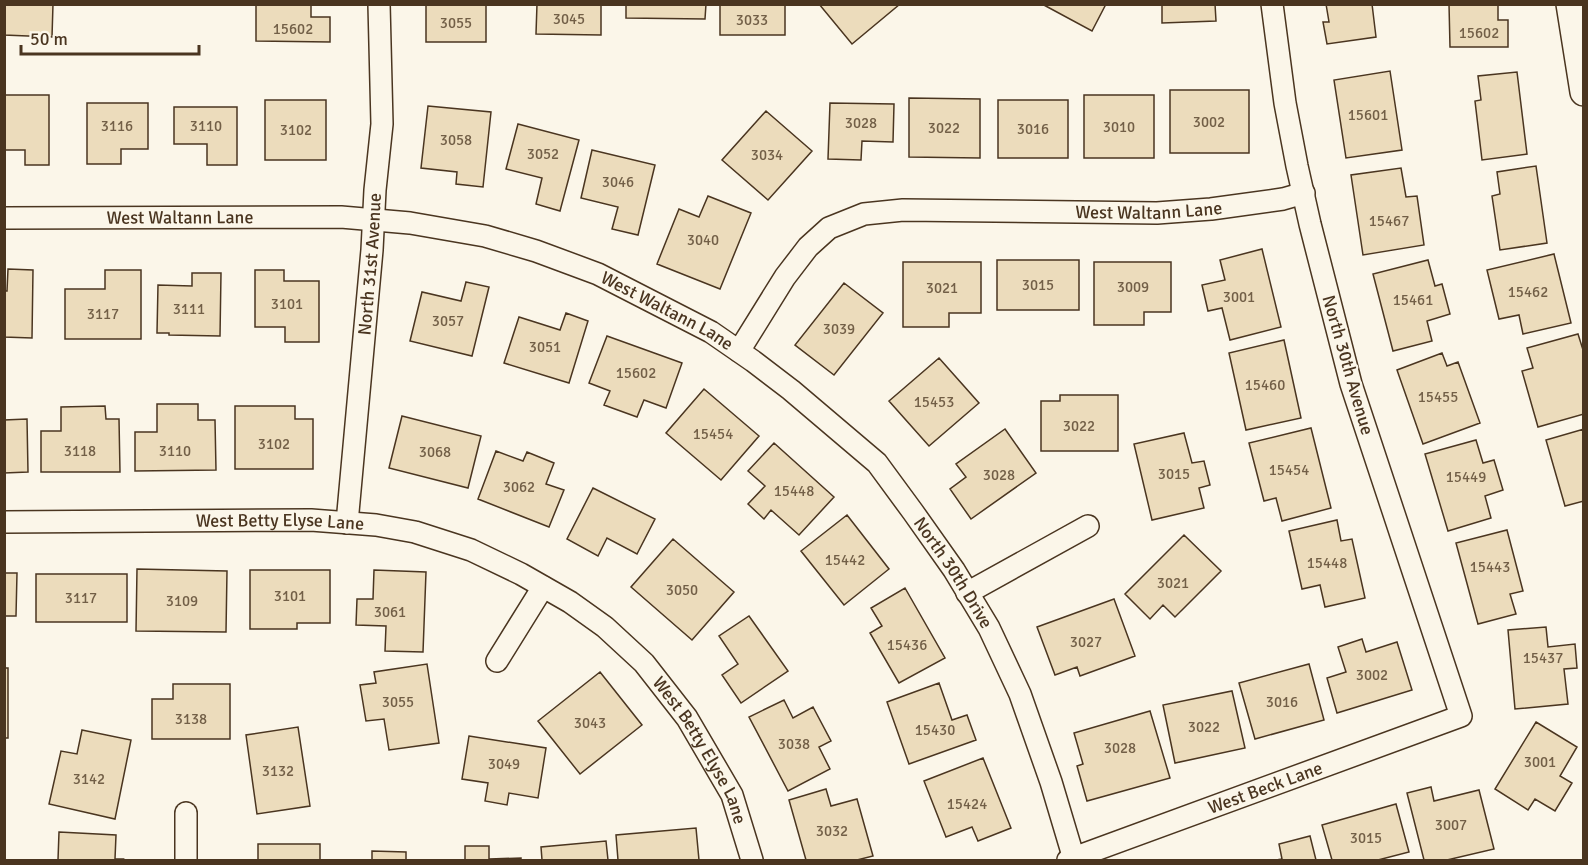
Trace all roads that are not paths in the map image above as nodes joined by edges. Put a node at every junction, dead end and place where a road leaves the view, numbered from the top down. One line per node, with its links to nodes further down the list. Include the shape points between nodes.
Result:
1 (379, 4): 7 (street, North 31st Avenue, via 382,124)
2 (1272, 4): 5 (street, North 30th Avenue, via 1285,103)
3 (1570, 4): 4 (street)
4 (1584, 92)
5 (1304, 193): 8 (street, West Waltann Lane, via 1221,208 1157,213 903,210 864,214 829,228 808,247); 15 (street, North 30th Avenue, via 1351,384)
6 (4, 218): 7 (street, West Waltann Lane)
7 (373, 220): 8 (street, West Waltann Lane, via 484,236 536,250 654,301); 10 (street, North 31st Avenue)
8 (739, 351): 13 (street, North 30th Drive, via 877,463)
9 (4, 522): 10 (street, West Betty Elyse Lane)
10 (346, 523): 12 (street, West Betty Elyse Lane, via 415,532 471,550)
11 (1088, 526): 13 (street)
12 (543, 587): 14 (street); 19 (street, West Betty Elyse Lane, via 605,627 644,663 687,718 732,795)
13 (967, 593): 17 (street, North 30th Drive, via 1020,694 1051,782)
14 (497, 661)
15 (1461, 716): 17 (street, West Beck Lane)
16 (186, 813): 18 (street)
17 (1071, 860)
18 (186, 861)
19 (752, 861)

